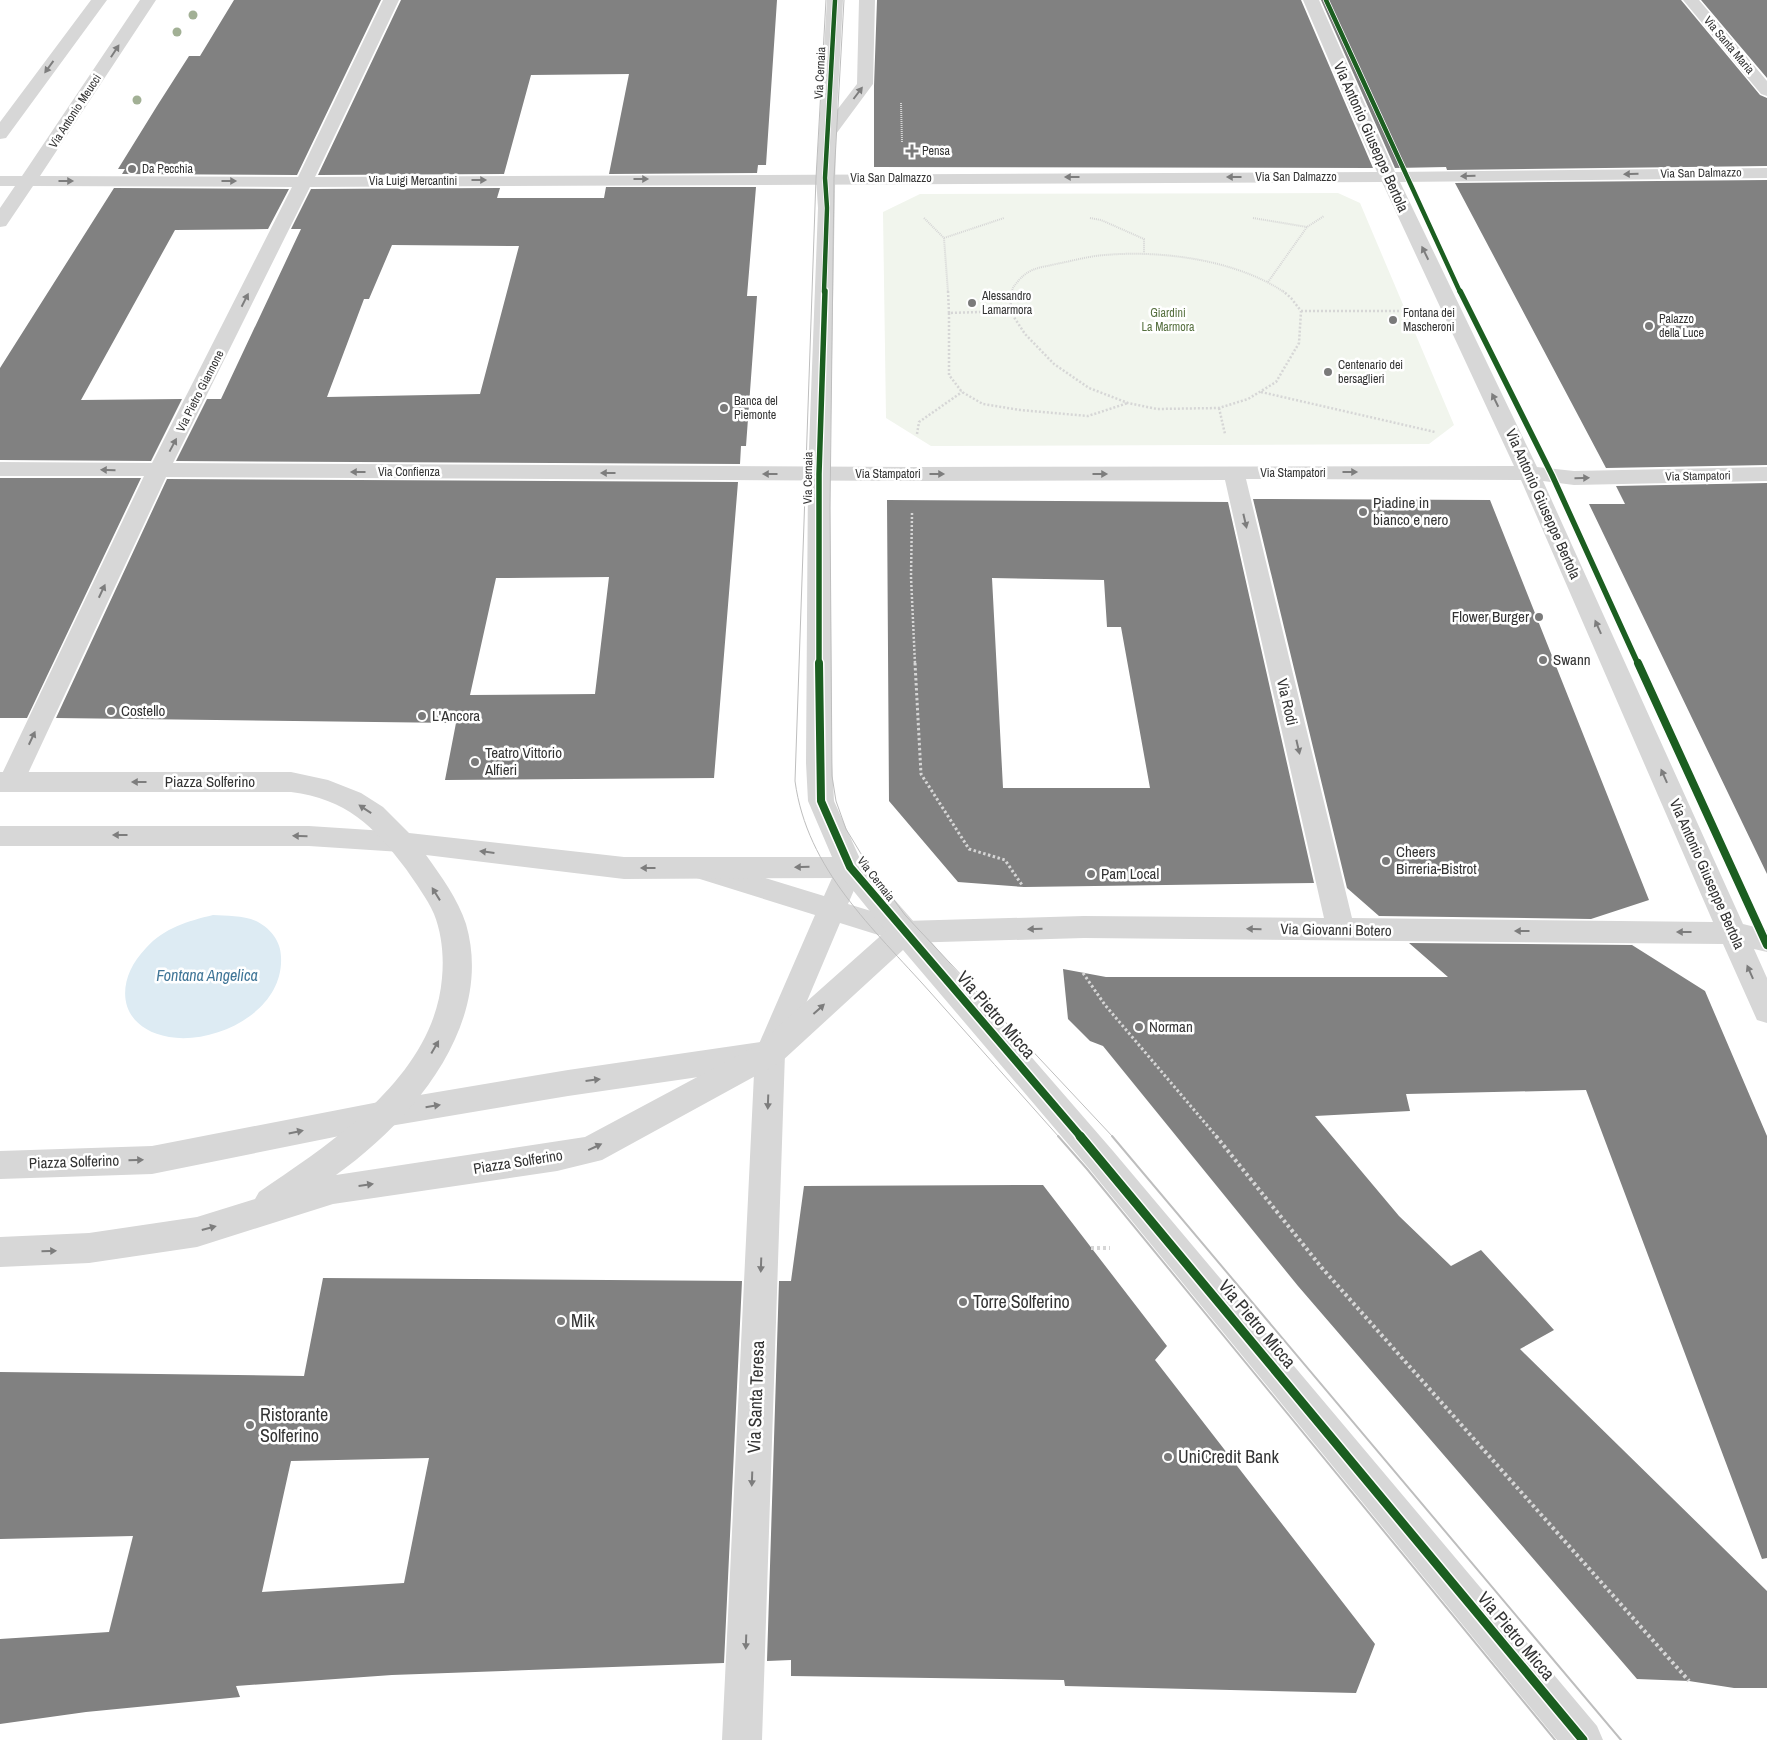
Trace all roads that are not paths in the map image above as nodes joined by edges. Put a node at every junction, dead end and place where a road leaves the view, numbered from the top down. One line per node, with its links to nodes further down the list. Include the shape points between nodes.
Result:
1 (99, 0): 10 (street, one-way to 10)
2 (148, 0): 15 (street, Via Antonio Meucci, one-way to 2)
3 (391, 0): 16 (street, Via Pietro Giannone)
4 (834, 0): 9 (street, Via Cernaia)
5 (867, 0): 9 (street, Via Cernaia, one-way to 5, via 864,84)
6 (1311, 0): 12 (street, Via Antonio Giuseppe Bertola)
7 (1691, 0): 8 (street, Via Santa Maria)
8 (1767, 90)
9 (828, 132): 13 (street, Via Cernaia)
10 (0, 134)
11 (1767, 173): 12 (street, Via San Dalmazzo, one-way to 12)
12 (1388, 176): 13 (street, Via San Dalmazzo, one-way to 13); 21 (street, Via Antonio Giuseppe Bertola, one-way to 12)
13 (825, 178): 16 (street, Via Luigi Mercantini, one-way to 13); 22 (street, Via Cernaia, via 827,208)
14 (0, 181): 15 (street, Via Luigi Mercantini)
15 (29, 181): 16 (street, Via Luigi Mercantini, one-way to 16); 17 (street, Via Antonio Meucci)
16 (304, 182): 19 (street, Via Pietro Giannone, one-way to 16)
17 (0, 222)
18 (0, 469): 19 (street, Via Confienza, one-way to 18)
19 (158, 471): 22 (street, Via Confienza, one-way to 19); 24 (street, Via Pietro Giannone, one-way to 19)
20 (1234, 473): 21 (street, Via Stampatori, one-way to 21); 22 (street, Via Stampatori, one-way to 20); 30 (street, Via Rodi, one-way to 30)
21 (1527, 473): 23 (street, Via Stampatori, one-way to 23, via 1574,478); 32 (street, Via Antonio Giuseppe Bertola, one-way to 21)
22 (819, 474): 27 (street, Via Cernaia, via 821,801)
23 (1767, 474)
24 (6, 782): 26 (street, Piazza Solferino, one-way to 24, via 382,821 356,803 311,784)
25 (0, 836): 26 (street, one-way to 25, via 309,836)
26 (401, 842): 28 (street, one-way to 26, via 624,868); 36 (street, Piazza Solferino, one-way to 26, via 412,1084 436,1045 452,1011 458,983 458,958 452,925 443,904)
27 (850, 867): 28 (street, one-way to 28); 29 (street); 31 (street, Via Cernaia)
28 (697, 868): 29 (street)
29 (832, 909): 31 (street); 35 (street)
30 (1341, 930): 31 (street, Via Giovanni Botero, one-way to 31, via 1084,927); 32 (street, Via Giovanni Botero, one-way to 30)
31 (904, 932): 35 (street, Piazza Solferino, one-way to 31); 41 (street, Via Pietro Micca, via 1102,1161)
32 (1733, 933): 33 (street, Via Giovanni Botero); 34 (street, Via Antonio Giuseppe Bertola, one-way to 32)
33 (1767, 941)
34 (1767, 1011)
35 (770, 1054): 36 (street, Piazza Solferino, one-way to 35); 38 (street, Piazza Solferino, one-way to 35, via 333,1190 591,1150); 40 (street, Via Santa Teresa, one-way to 40)
36 (384, 1114): 37 (street, Piazza Solferino, one-way to 36, via 152,1160); 38 (street, Piazza Solferino, via 336,1156)
37 (0, 1165)
38 (248, 1218): 39 (street, Piazza Solferino, one-way to 38, via 98,1247 197,1232)
39 (0, 1252)
40 (742, 1740)
41 (1583, 1740)

